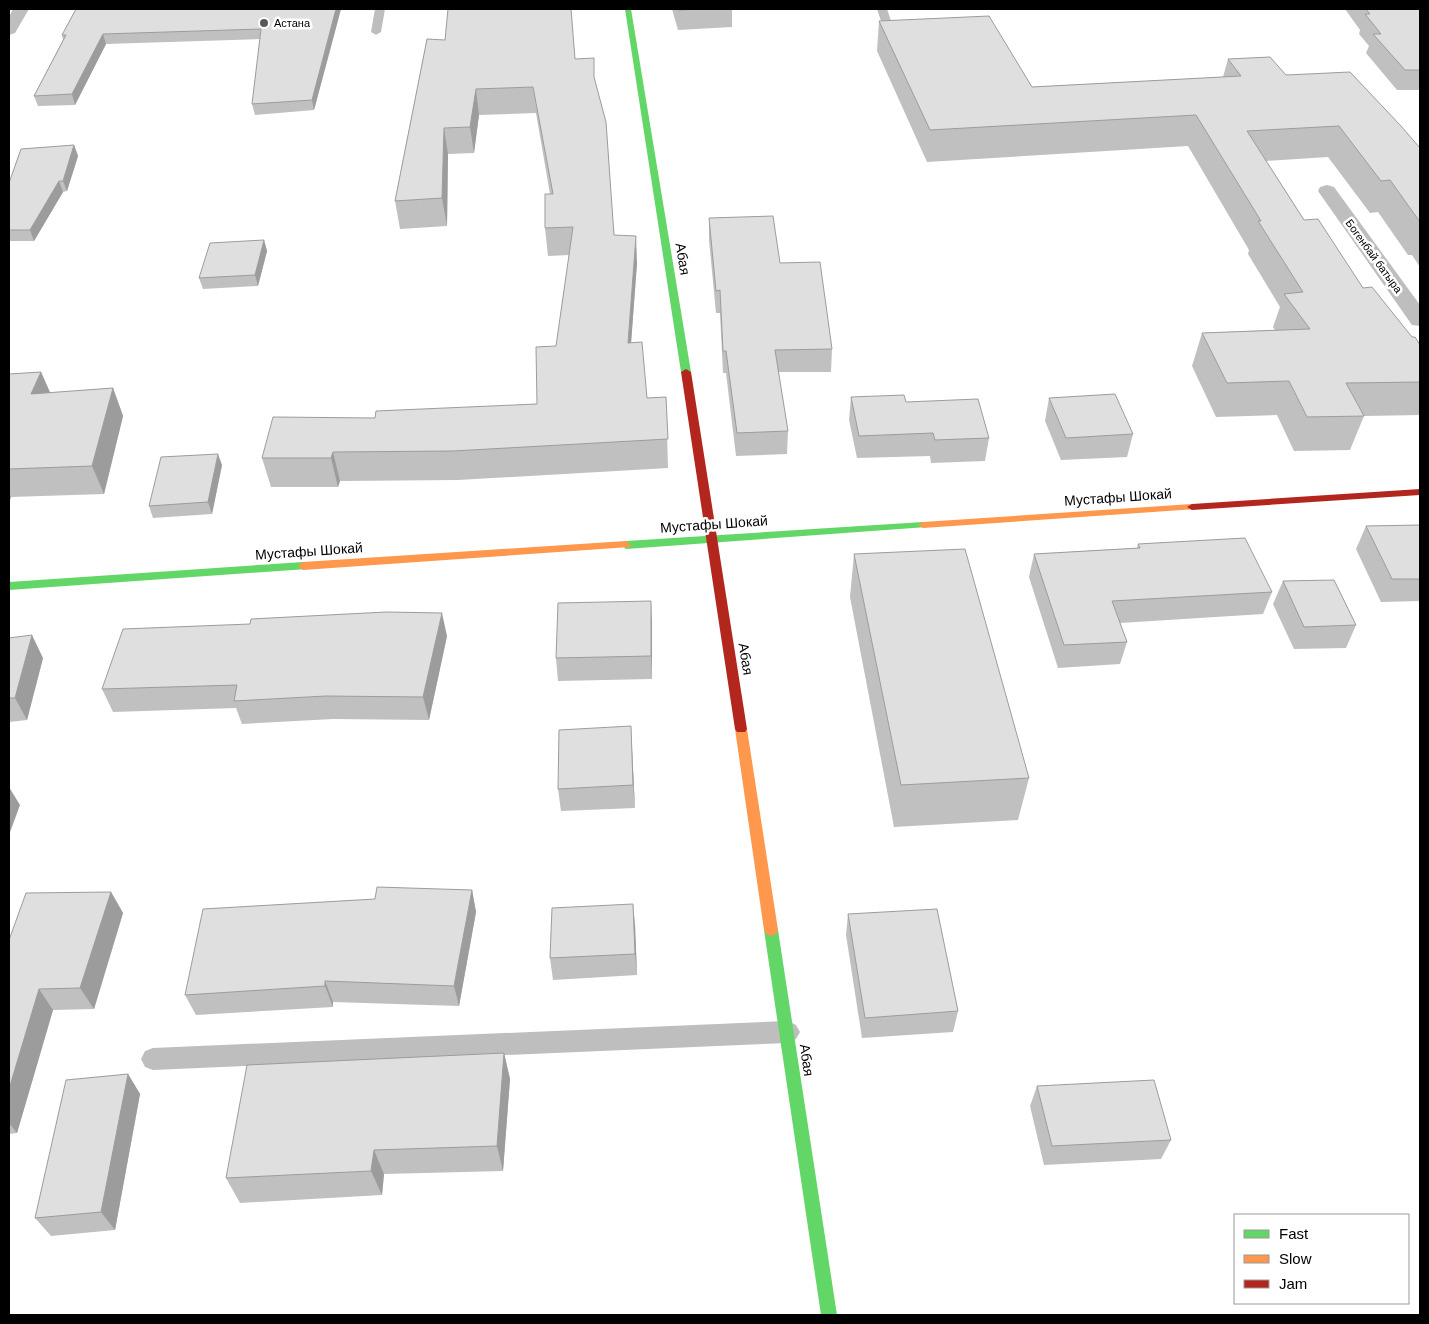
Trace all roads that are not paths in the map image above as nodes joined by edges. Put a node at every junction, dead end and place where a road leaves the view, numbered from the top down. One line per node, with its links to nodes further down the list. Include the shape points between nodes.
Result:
1 (21, 9): 5 (street)
2 (380, 9): 6 (lane)
3 (628, 9): 11 (street, Абая)
4 (882, 9): 7 (lane)
5 (9, 30)
6 (376, 32)
7 (890, 33)
8 (1327, 191): 9 (street, Богенбай батыра)
9 (1420, 320)
10 (1420, 492): 11 (street, Мустафы Шокай)
11 (712, 539): 12 (street, Мустафы Шокай); 13 (street, Абая)
12 (9, 586)
13 (788, 1032): 14 (lane); 15 (street, Абая)
14 (153, 1060)
15 (829, 1315)

